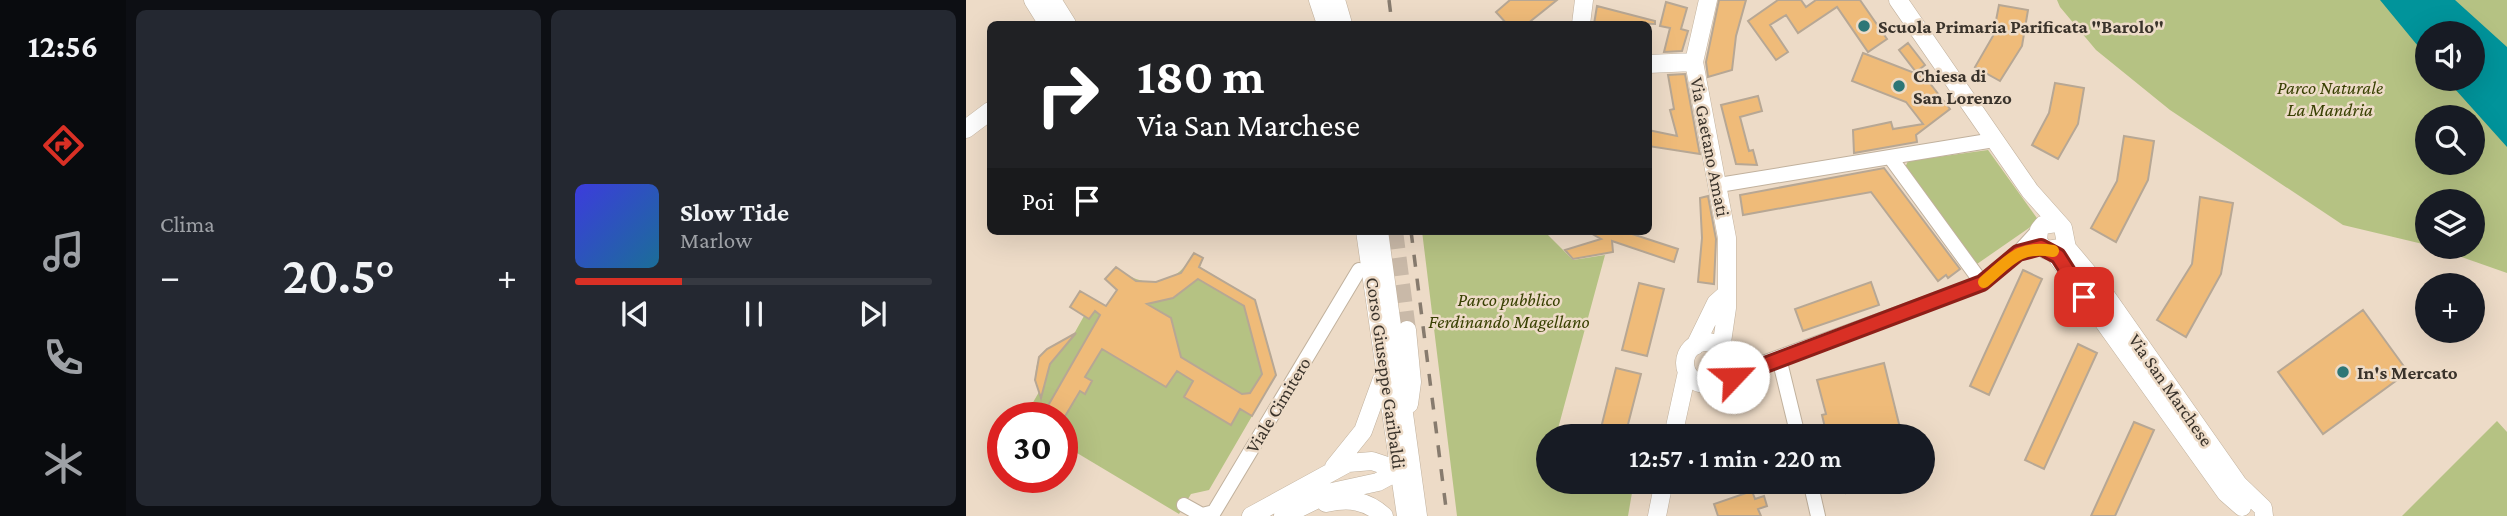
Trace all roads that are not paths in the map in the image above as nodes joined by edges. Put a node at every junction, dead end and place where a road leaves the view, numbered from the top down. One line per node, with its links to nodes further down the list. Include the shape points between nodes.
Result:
1 (1034, 0): 7 (street)
2 (1052, 0): 8 (street)
3 (1318, 0): 9 (street)
4 (1336, 0): 10 (street)
5 (1708, 0): 11 (street, Via Gaetano Amati)
6 (1898, 0): 15 (street)
7 (1046, 21)
8 (1065, 21)
9 (1325, 21)
10 (1342, 21)
11 (1694, 62): 12 (street); 17 (street, Via Gaetano Amati)
12 (1652, 64)
13 (987, 113): 14 (street)
14 (966, 129)
15 (1994, 139): 16 (street); 21 (street, Via San Marchese, via 2030,191)
16 (1890, 157): 17 (street); 23 (street)
17 (1719, 185): 25 (street, Via Gaetano Amati, via 1727,239)
18 (1355, 235): 22 (street)
19 (1366, 235): 24 (street, Corso Giuseppe Garibaldi)
20 (1380, 235): 37 (street, Corso Giuseppe Garibaldi)
21 (2050, 236): 23 (street, via 2018,253); 43 (street, Via San Marchese)
22 (1359, 270): 24 (street); 42 (street, Viale Cimitero, via 1214,512 1202,515)
23 (1982, 283): 29 (street)
24 (1374, 288): 32 (street, Corso Giuseppe Garibaldi)
25 (1725, 295): 27 (street, via 1716,303); 28 (street, Via Gaetano Amati)
26 (1407, 330): 37 (street, via 1412,382)
27 (1695, 345): 28 (street, via 1706,343); 31 (street, via 1685,360)
28 (1723, 355): 30 (street); 33 (street)
29 (1779, 358): 30 (street); 36 (street)
30 (1763, 363): 33 (street)
31 (1687, 372): 33 (street, via 1696,382); 34 (street)
32 (1384, 373): 38 (street, Corso Giuseppe Garibaldi); 39 (street, via 1363,431)
33 (1714, 381): 35 (street, via 1687,404)
34 (1675, 424)
35 (1677, 424)
36 (1795, 424)
37 (1406, 428): 38 (street, Corso Giuseppe Garibaldi)
38 (1404, 468): 39 (street, via 1363,460); 44 (street, via 1378,482 1332,492); 47 (street, Corso Giuseppe Garibaldi); 48 (street, Corso Giuseppe Garibaldi)
39 (1330, 471): 45 (street)
40 (1661, 494): 49 (street)
41 (1813, 494): 50 (street)
42 (1184, 505)
43 (2250, 510)
44 (1289, 513): 46 (street, via 1354,500)
45 (1251, 516)
46 (1384, 516)
47 (1406, 516)
48 (1418, 516)
49 (1657, 516)
50 (1818, 516)

